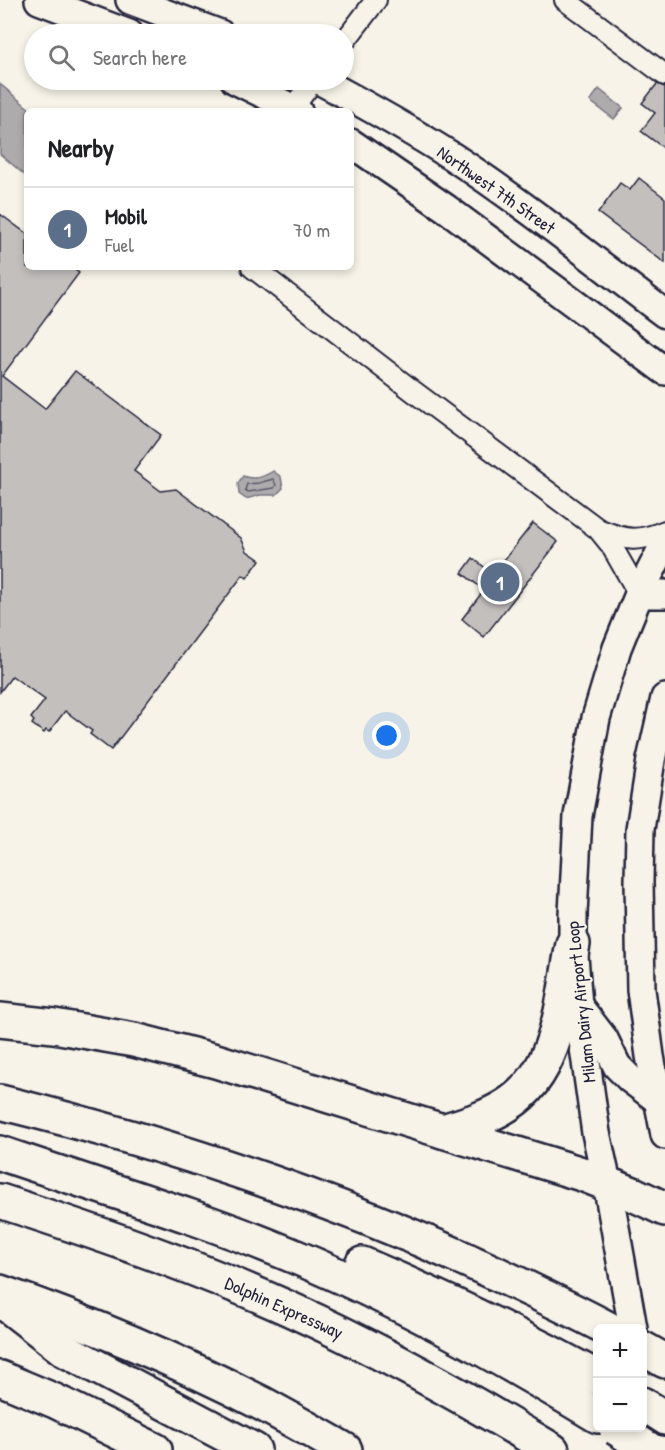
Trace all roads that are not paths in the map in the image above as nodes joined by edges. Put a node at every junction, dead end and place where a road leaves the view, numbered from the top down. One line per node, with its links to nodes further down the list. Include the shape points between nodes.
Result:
1 (39, 0): 5 (main road)
2 (130, 0): 6 (main road)
3 (376, 0): 7 (street)
4 (565, 0): 8 (street)
5 (103, 24)
6 (194, 24)
7 (354, 29)
8 (665, 75)
9 (254, 90): 12 (main road)
10 (308, 90): 13 (street)
11 (335, 90): 16 (main road, Northwest 7th Street, via 453,157)
12 (289, 108)
13 (295, 108)
14 (354, 145): 17 (main road)
15 (256, 270): 18 (street)
16 (665, 314)
17 (665, 371)
18 (598, 529): 19 (street, via 628,540); 21 (street)
19 (665, 531)
20 (665, 543): 21 (main road, Milam Dairy Airport Loop)
21 (652, 594): 23 (main road, Milam Dairy Airport Loop, via 617,648 596,718 578,816)
22 (663, 708): 27 (main road, via 640,829 639,882 641,990)
23 (573, 944): 24 (main road, Milam Dairy Airport Loop); 28 (highway, via 555,1035 538,1075 508,1105)
24 (578, 1005): 27 (main road, via 604,1039 617,1066); 32 (main road, Milam Dairy Airport Loop, via 597,1144)
25 (0, 1020): 28 (highway, via 134,1040 206,1058)
26 (0, 1102): 37 (highway, via 131,1136 289,1187 424,1240)
27 (661, 1103): 29 (main road)
28 (443, 1131): 32 (highway)
29 (665, 1135)
30 (0, 1148): 41 (highway, via 114,1174 308,1241 432,1294)
31 (0, 1153): 44 (highway, via 188,1215 296,1257 455,1333)
32 (607, 1183): 34 (highway); 38 (main road, Milam Dairy Airport Loop)
33 (0, 1201): 51 (highway, Dolphin Expressway, via 136,1246 317,1322 438,1383)
34 (665, 1209)
35 (0, 1292): 50 (highway, via 136,1345 260,1403)
36 (0, 1299): 49 (highway, via 65,1350)
37 (598, 1324)
38 (632, 1324)
39 (647, 1351): 40 (highway)
40 (665, 1361)
41 (593, 1376)
42 (0, 1378): 48 (highway)
43 (647, 1407): 45 (highway)
44 (593, 1414)
45 (665, 1418)
46 (622, 1432): 53 (highway, bridge)
47 (643, 1432): 52 (main road)
48 (155, 1450)
49 (254, 1450)
50 (345, 1450)
51 (552, 1450)
52 (645, 1450)
53 (651, 1450)

